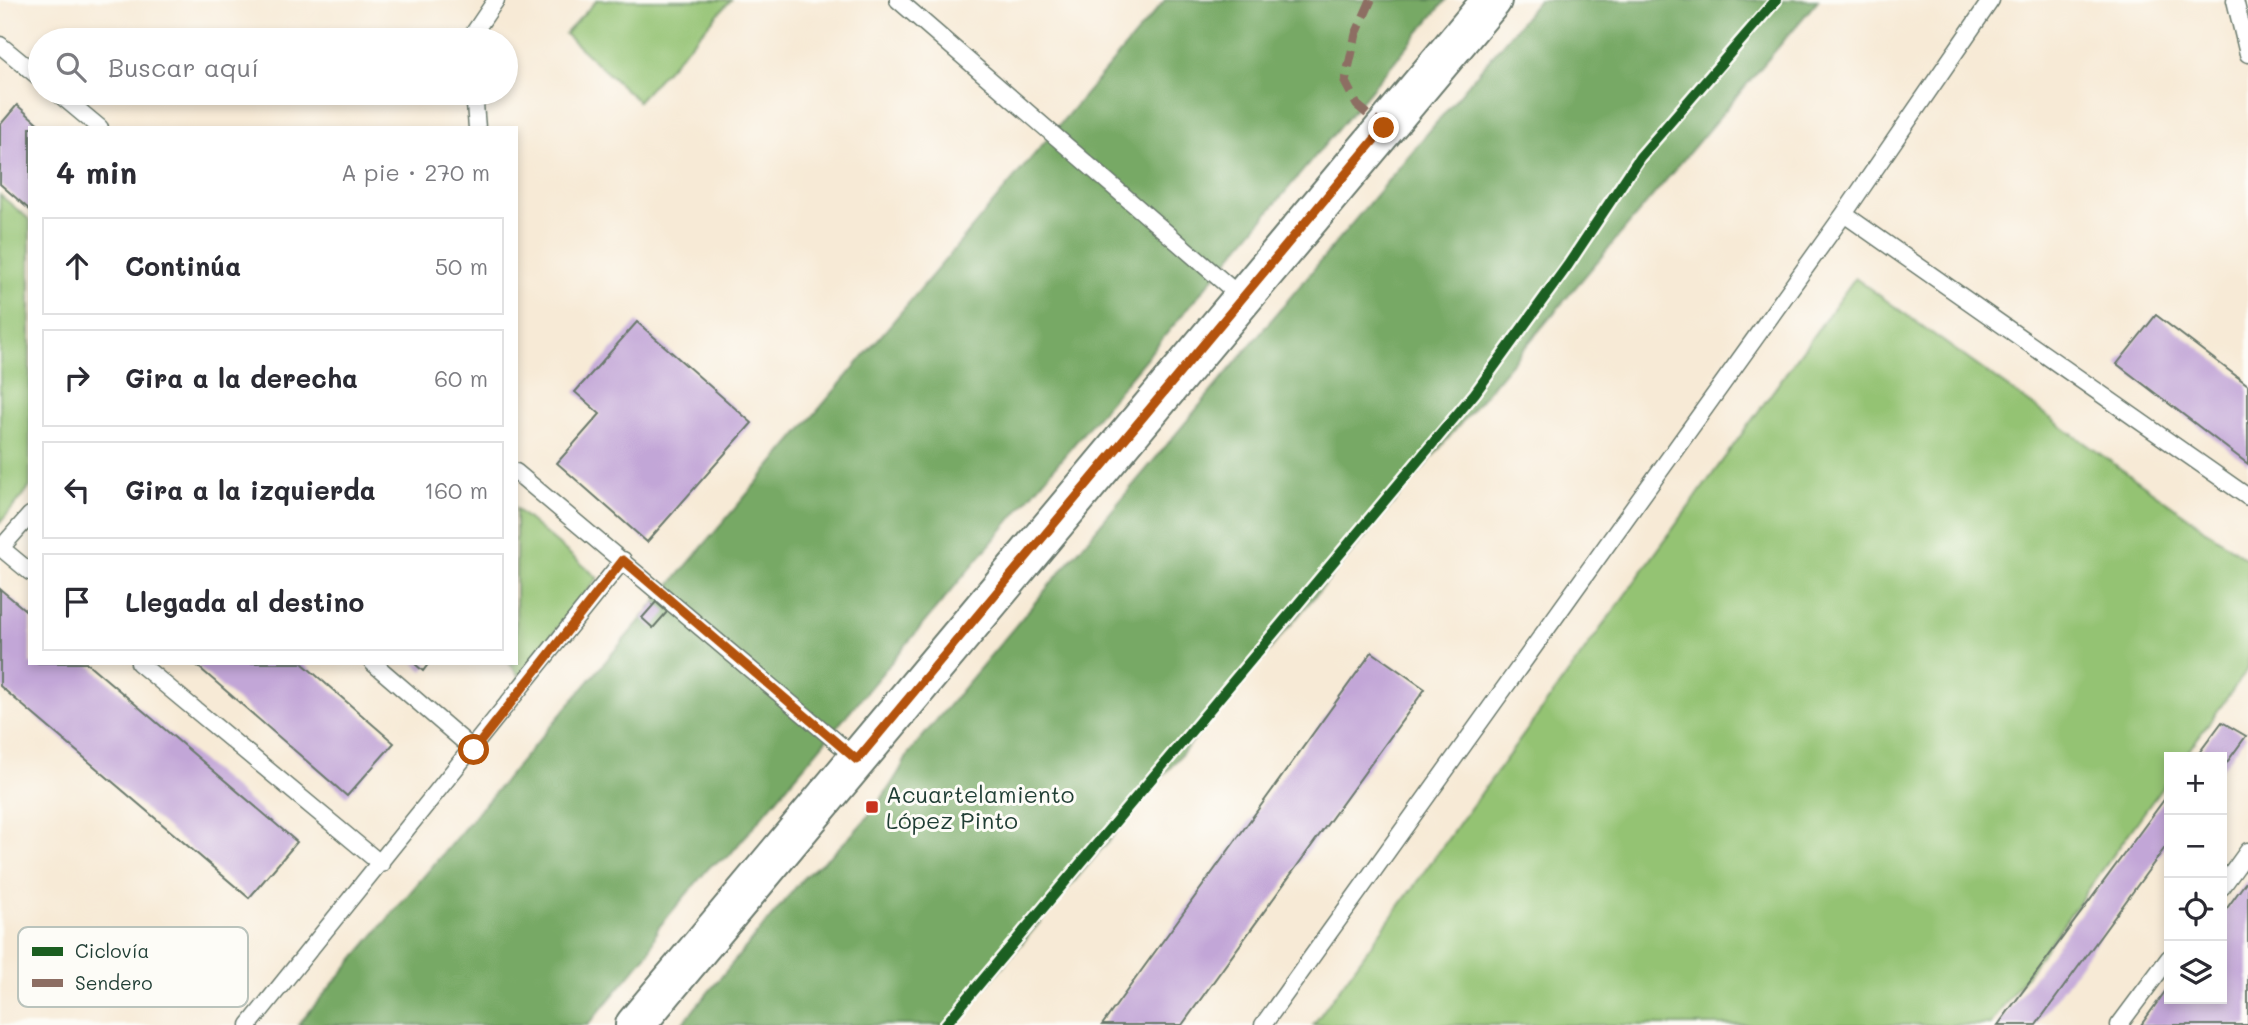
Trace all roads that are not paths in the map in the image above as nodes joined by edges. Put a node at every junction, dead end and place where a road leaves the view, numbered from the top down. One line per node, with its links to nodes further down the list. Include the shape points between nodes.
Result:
1 (496, 0): 6 (lane)
2 (898, 0): 15 (lane)
3 (1492, 0): 15 (main road)
4 (1991, 0): 14 (lane)
5 (2235, 0): 8 (lane)
6 (477, 28)
7 (0, 45): 9 (lane)
8 (2248, 54)
9 (28, 68)
10 (72, 105): 12 (lane)
11 (475, 105): 13 (lane)
12 (98, 126)
13 (477, 126)
14 (1844, 214): 17 (lane); 32 (lane)
15 (1242, 298): 25 (main road)
16 (518, 474): 20 (lane)
17 (2248, 497)
18 (28, 516): 19 (lane)
19 (0, 549): 21 (lane)
20 (623, 560): 24 (lane); 25 (lane)
21 (28, 570)
22 (141, 665): 27 (lane)
23 (375, 665): 24 (lane)
24 (474, 750): 27 (lane)
25 (857, 760): 31 (main road)
26 (2248, 851): 28 (lane)
27 (381, 864): 30 (lane)
28 (2227, 880)
29 (2164, 965): 33 (lane)
30 (249, 1025)
31 (635, 1025)
32 (1263, 1025)
33 (2119, 1025)

